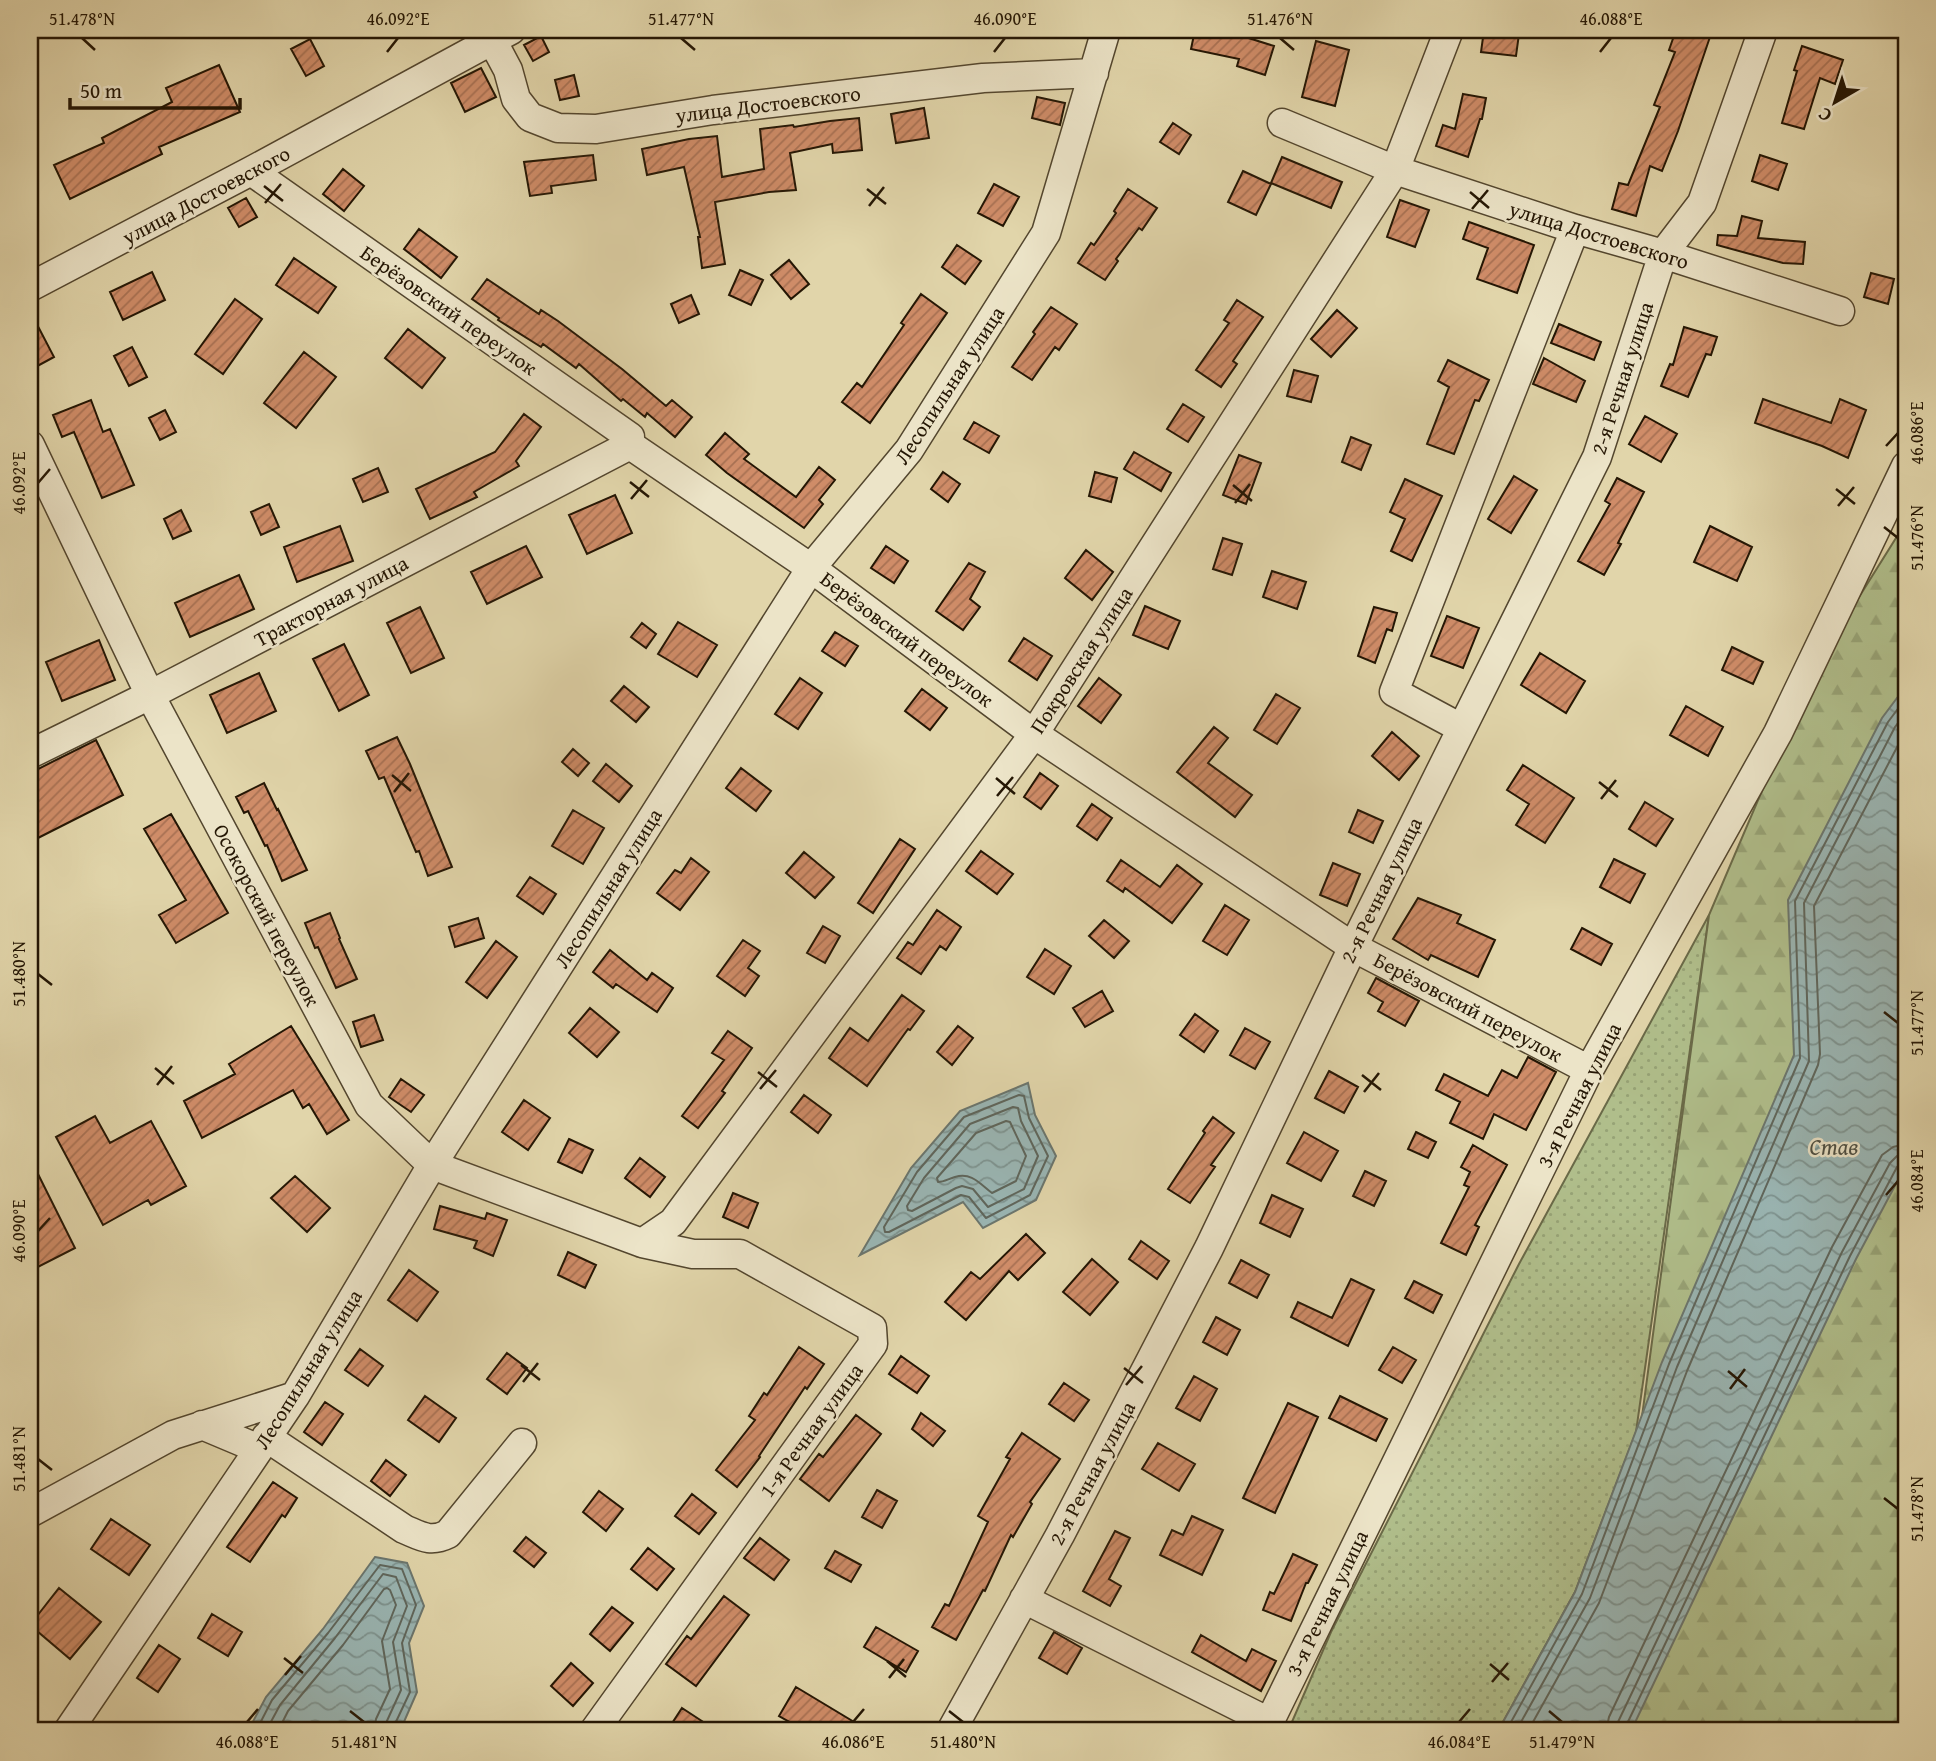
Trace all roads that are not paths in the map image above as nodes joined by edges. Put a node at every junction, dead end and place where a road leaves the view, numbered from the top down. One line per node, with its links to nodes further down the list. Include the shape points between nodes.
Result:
1 (1106, 30): 5 (street, Лесопильная улица)
2 (1449, 30): 7 (street, Покровская улица)
3 (1763, 30): 10 (street, 2-я Речная улица, via 1702,203)
4 (501, 35): 5 (street, улица Достоевского, via 516,99 530,117 558,128 596,130 713,110 983,78); 8 (street, улица Достоевского)
5 (1094, 74): 16 (street, Лесопильная улица, via 1046,233 909,450)
6 (1282, 123): 7 (street, улица Достоевского)
7 (1395, 170): 9 (street, улица Достоевского); 19 (street, Покровская улица)
8 (251, 171): 11 (street, улица Достоевского); 13 (street, Берёзовский переулок, via 630,438)
9 (1575, 229): 10 (street, улица Достоевского); 18 (street, via 1394,692)
10 (1663, 254): 12 (street, улица Достоевского); 18 (street, 2-я Речная улица, via 1597,457)
11 (30, 287)
12 (1840, 311)
13 (630, 445): 16 (street, Берёзовский переулок); 17 (street, Тракторная улица)
14 (30, 446): 17 (street, Осокорский переулок)
15 (1906, 466): 22 (street, 3-я Речная улица, via 1778,733)
16 (811, 568): 19 (street, Берёзовский переулок); 23 (street, Лесопильная улица)
17 (150, 695): 20 (street, Тракторная улица); 23 (street, Осокорский переулок, via 369,1105)
18 (1461, 728): 21 (street, 2-я Речная улица)
19 (1034, 734): 21 (street, Берёзовский переулок); 24 (street, Покровская улица, via 673,1222)
20 (30, 754)
21 (1353, 947): 22 (street, Берёзовский переулок); 30 (street, 2-я Речная улица, via 1209,1248)
22 (1589, 1070): 31 (street, 3-я Речная улица)
23 (432, 1165): 24 (street, Осокорский переулок); 25 (street, Лесопильная улица)
24 (642, 1243): 33 (street, 1-я Речная улица, via 693,1254 740,1254 872,1328 873,1344)
25 (295, 1396): 26 (street); 27 (street, Лесопильная улица)
26 (202, 1425): 27 (street); 29 (street, via 173,1435)
27 (262, 1443): 28 (street, via 404,1529 438,1539 448,1534); 32 (street, Лесопильная улица)
28 (522, 1443)
29 (30, 1513)
30 (1024, 1599): 31 (street); 34 (street, 2-я Речная улица)
31 (1267, 1726)
32 (68, 1731)
33 (594, 1731)
34 (951, 1731)

